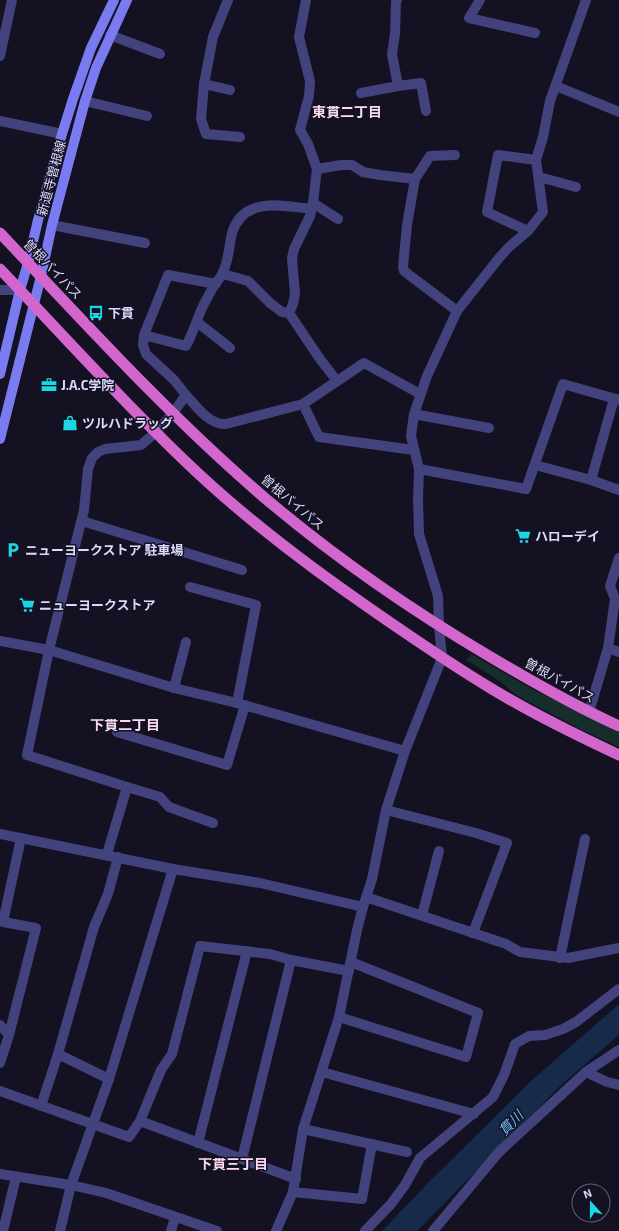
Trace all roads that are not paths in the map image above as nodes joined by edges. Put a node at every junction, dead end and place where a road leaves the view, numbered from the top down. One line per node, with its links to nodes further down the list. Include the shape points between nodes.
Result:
1 (12, 0): 12 (street)
2 (114, 0): 23 (main road, 新道寺曽根線, via 91,48)
3 (127, 0): 10 (main road, 新道寺曽根線)
4 (228, 0): 13 (street, via 213,37)
5 (306, 0): 27 (street, via 299,37 310,81 309,96 300,130)
6 (397, 0): 14 (street, via 392,54)
7 (480, 0): 9 (street, via 469,18)
8 (586, 0): 15 (street)
9 (535, 33)
10 (110, 34): 11 (street); 18 (main road, 新道寺曽根線)
11 (160, 54)
12 (0, 56)
13 (204, 84): 16 (street); 24 (street, via 201,119 206,134)
14 (398, 86): 17 (street); 19 (street, via 422,83)
15 (556, 86): 20 (street); 26 (street)
16 (230, 90)
17 (361, 93)
18 (85, 101): 21 (street); 33 (main road, 新道寺曽根線)
19 (426, 111)
20 (619, 112)
21 (146, 116)
22 (0, 121): 23 (street)
23 (62, 134): 37 (main road, 新道寺曽根線)
24 (240, 137)
25 (455, 155): 29 (street, via 430,156)
26 (536, 160): 28 (street); 34 (street, via 498,155 487,212)
27 (317, 169): 29 (street, via 352,165 363,172); 31 (street)
28 (539, 177): 30 (street); 34 (street, via 543,212)
29 (415, 179): 45 (street, via 407,225 404,271)
30 (576, 187)
31 (312, 206): 32 (street); 39 (street, via 259,206 247,211 238,219 232,234 230,253); 46 (street, via 310,216 294,248 292,258 295,294 294,304)
32 (338, 219)
33 (52, 224): 36 (street); 40 (main road, 新道寺曽根線)
34 (528, 231): 45 (street, via 499,258)
35 (0, 233): 37 (highway, 曽根バイパス)
36 (145, 243)
37 (28, 263): 40 (highway, 曽根バイパス); 43 (main road, 新道寺曽根線)
38 (0, 269): 43 (highway)
39 (223, 274): 41 (street); 46 (street, via 248,281 270,303 282,312)
40 (41, 276): 44 (main road, 新道寺曽根線); 56 (highway, 曽根バイパス)
41 (216, 284): 47 (street); 48 (street, via 168,275)
42 (0, 290): 43 (street)
43 (20, 290): 44 (highway); 50 (main road, 新道寺曽根線)
44 (33, 304): 59 (highway); 60 (main road, 新道寺曽根線)
45 (457, 311): 52 (street)
46 (289, 313): 51 (street)
47 (197, 322): 48 (street, via 186,346); 49 (street)
48 (144, 335): 53 (street, via 146,354)
49 (230, 348)
50 (0, 374)
51 (337, 381): 52 (street, via 364,363); 55 (street)
52 (420, 394): 57 (street)
53 (186, 395): 55 (street, via 210,420 219,425); 56 (street)
54 (617, 399): 62 (street, via 563,384); 64 (street)
55 (303, 404): 61 (street, via 320,437)
56 (173, 413): 59 (street); 71 (highway, 曽根バイパス, via 266,499 312,536 371,581)
57 (414, 414): 58 (street); 61 (street, via 411,436)
58 (489, 428)
59 (156, 432): 66 (street, via 141,445 105,449 92,458 88,469); 77 (highway, via 245,515 311,568)
60 (0, 439)
61 (414, 450): 63 (street)
62 (535, 465): 63 (street, via 526,489); 64 (street)
63 (419, 469): 71 (street, via 419,534 438,596)
64 (591, 480): 65 (street)
65 (619, 490)
66 (82, 521): 68 (street); 75 (street)
67 (619, 558): 70 (street, via 610,586)
68 (242, 570)
69 (190, 587): 79 (street, via 256,605)
70 (617, 599): 74 (street)
71 (439, 626): 77 (street); 80 (highway, 曽根バイパス, via 536,684)
72 (0, 641): 75 (street)
73 (186, 642): 78 (street)
74 (608, 648): 76 (street); 80 (street)
75 (48, 650): 78 (street); 85 (street, via 27,755)
76 (619, 652)
77 (442, 658): 83 (street); 84 (highway, via 493,690)
78 (174, 688): 79 (street)
79 (241, 704): 82 (street, via 227,765); 83 (street)
80 (589, 712): 81 (highway, 曽根バイパス)
81 (619, 726)
82 (117, 732)
83 (404, 751): 86 (street)
84 (619, 755)
85 (127, 787): 87 (street, via 160,797 169,807); 92 (street)
86 (386, 810): 95 (street, via 372,879); 98 (street, via 507,843)
87 (213, 822)
88 (0, 834): 89 (street)
89 (21, 838): 92 (street); 97 (street)
90 (585, 839): 101 (street)
91 (439, 851): 96 (street)
92 (107, 854): 93 (street)
93 (118, 857): 94 (street); 109 (street, via 108,894 94,927)
94 (173, 869): 95 (street); 113 (street)
95 (364, 902): 96 (street); 103 (street)
96 (422, 915): 98 (street)
97 (2, 922): 107 (street, via 36,928)
98 (473, 933): 101 (street, via 506,944 520,952)
99 (619, 948): 101 (street)
100 (247, 951): 102 (street); 118 (street, via 200,946 172,1054 160,1070); 121 (street)
101 (560, 958)
102 (291, 960): 103 (street); 124 (street)
103 (350, 967): 105 (street); 105 (street, via 478,1013 466,1057)
104 (619, 989): 117 (street, via 563,1029 545,1035 530,1036 515,1044 493,1097)
105 (340, 1017): 111 (street)
106 (0, 1024): 107 (street)
107 (9, 1035): 110 (street)
108 (619, 1050): 112 (street)
109 (58, 1054): 113 (street); 116 (street)
110 (0, 1063)
111 (322, 1072): 117 (street); 120 (street)
112 (586, 1072): 114 (street); 137 (street, via 498,1152)
113 (108, 1079): 119 (street)
114 (619, 1085)
115 (0, 1091): 116 (street)
116 (41, 1106): 119 (street)
117 (474, 1114): 136 (street, via 420,1158 391,1204)
118 (140, 1121): 119 (street, via 129,1138); 121 (street)
119 (92, 1124): 128 (street)
120 (302, 1129): 122 (street); 127 (street)
121 (198, 1143): 124 (street)
122 (372, 1144): 123 (street); 129 (street, via 362,1199)
123 (407, 1152)
124 (242, 1159): 127 (street)
125 (0, 1174): 126 (street)
126 (16, 1177): 128 (street); 131 (street)
127 (296, 1179): 129 (street)
128 (71, 1185): 130 (street); 132 (street)
129 (294, 1192): 135 (street)
130 (175, 1217): 133 (street); 134 (street)
131 (3, 1231)
132 (60, 1231)
133 (171, 1231)
134 (217, 1231)
135 (276, 1231)
136 (365, 1231)
137 (433, 1231)

